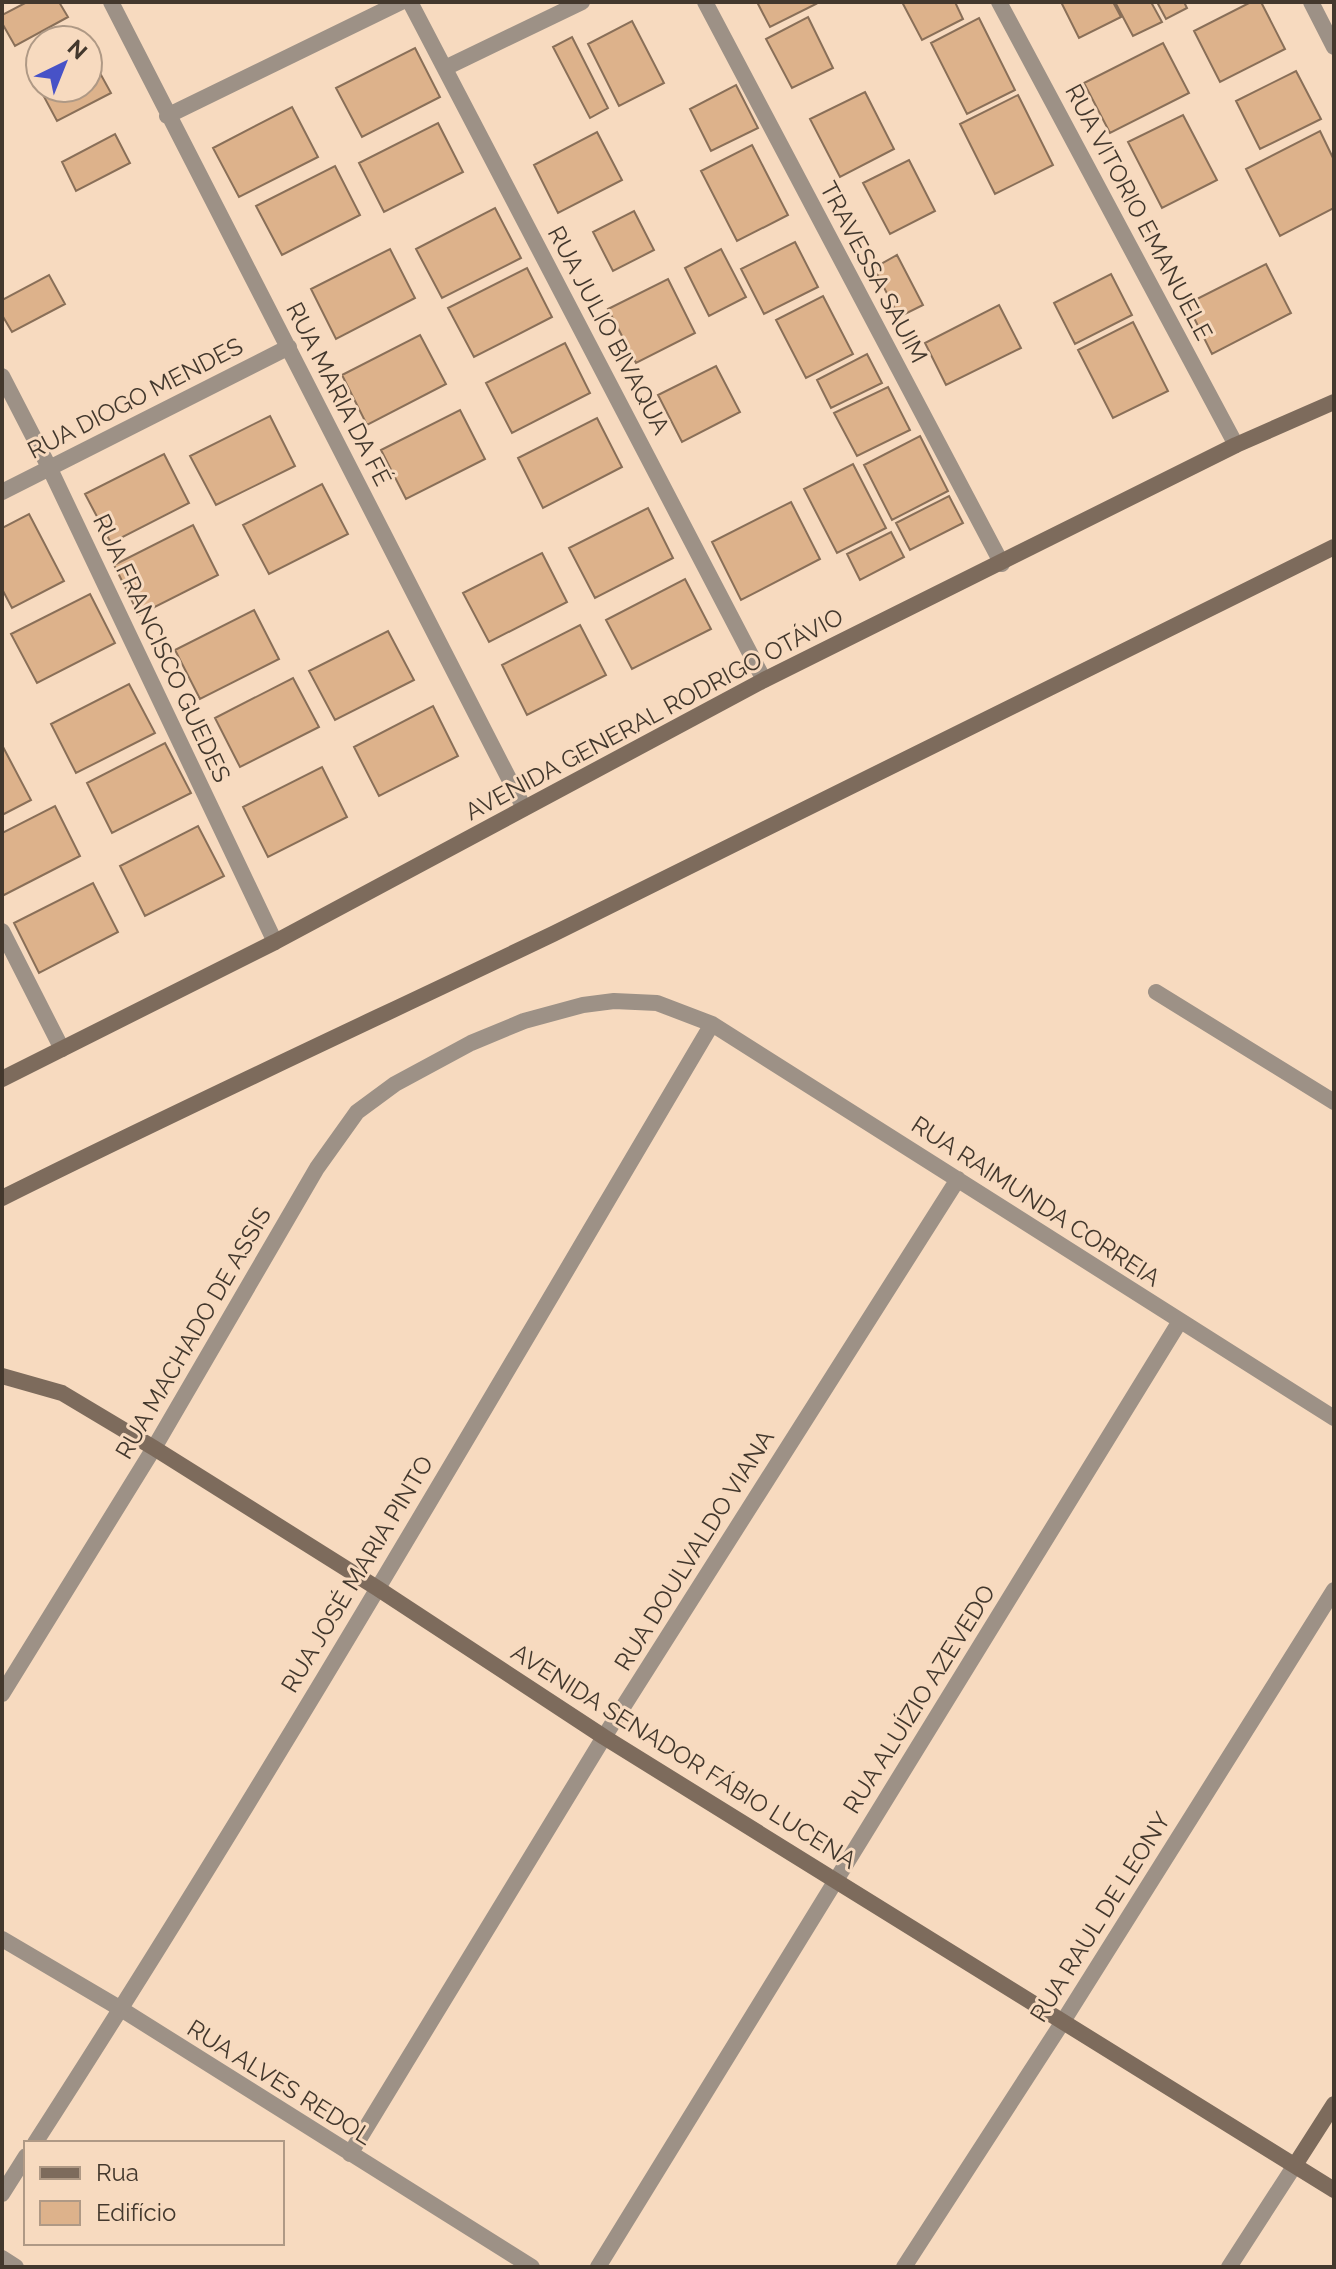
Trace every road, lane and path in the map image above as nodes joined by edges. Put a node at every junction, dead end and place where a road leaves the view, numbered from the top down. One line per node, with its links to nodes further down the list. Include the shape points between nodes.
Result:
1 (111, 2): 10 (street, RUA MARIA DA FÉ)
2 (401, 2): 10 (street)
3 (410, 2): 9 (street, RUA JULIO BIVAQUA)
4 (582, 2): 9 (street)
5 (705, 2): 18 (street, TRAVESSA SAUIM)
6 (999, 2): 14 (street, RUA VITORIO EMANUELE)
7 (1311, 2): 8 (street)
8 (1334, 47)
9 (445, 68): 19 (street, RUA JULIO BIVAQUA)
10 (167, 116): 11 (street, RUA MARIA DA FÉ)
11 (289, 347): 15 (street, RUA DIOGO MENDES); 20 (street, RUA MARIA DA FÉ)
12 (2, 376): 15 (street, RUA FRANCISCO GUEDES)
13 (1334, 402): 14 (main road, AVENIDA GENERAL RODRIGO OTÁVIO)
14 (1236, 445): 18 (main road, AVENIDA GENERAL RODRIGO OTÁVIO)
15 (50, 469): 16 (street, RUA DIOGO MENDES); 22 (street, RUA FRANCISCO GUEDES)
16 (2, 492)
17 (1334, 547): 30 (main road, via 593,914)
18 (1002, 564): 19 (main road, AVENIDA GENERAL RODRIGO OTÁVIO)
19 (764, 680): 20 (main road, AVENIDA GENERAL RODRIGO OTÁVIO)
20 (524, 808): 22 (main road, AVENIDA GENERAL RODRIGO OTÁVIO)
21 (2, 931): 26 (street)
22 (275, 942): 26 (main road, AVENIDA GENERAL RODRIGO OTÁVIO)
23 (1156, 992): 28 (street)
24 (583, 1005): 25 (street, RUA RAIMUNDA CORREIA, via 657,1003); 34 (street, RUA MACHADO DE ASSIS, via 471,1043 395,1084 357,1112 317,1168)
25 (712, 1024): 29 (street, RUA RAIMUNDA CORREIA); 35 (street, RUA JOSÉ MARIA PINTO)
26 (62, 1049): 27 (main road, AVENIDA GENERAL RODRIGO OTÁVIO)
27 (2, 1079)
28 (1334, 1102)
29 (958, 1179): 31 (street, RUA RAIMUNDA CORREIA); 38 (street, RUA DOULVALDO VIANA)
30 (2, 1198)
31 (1180, 1321): 33 (street, RUA RAIMUNDA CORREIA); 39 (street, RUA ALUÍZIO AZEVEDO)
32 (2, 1376): 34 (main road, AVENIDA SENADOR FÁBIO LUCENA, via 62,1393)
33 (1334, 1418)
34 (154, 1448): 35 (main road, AVENIDA SENADOR FÁBIO LUCENA); 37 (street, RUA MACHADO DE ASSIS)
35 (377, 1588): 38 (main road, AVENIDA SENADOR FÁBIO LUCENA); 41 (street, RUA JOSÉ MARIA PINTO)
36 (1334, 1590): 42 (street, RUA RAUL DE LEONY)
37 (2, 1694)
38 (604, 1737): 39 (main road, AVENIDA SENADOR FÁBIO LUCENA); 45 (street, RUA DOULVALDO VIANA)
39 (836, 1880): 42 (main road, AVENIDA SENADOR FÁBIO LUCENA); 53 (street, RUA ALUÍZIO AZEVEDO)
40 (2, 1939): 41 (street, RUA ALVES REDOL)
41 (121, 2009): 44 (street, RUA JOSÉ MARIA PINTO); 45 (street, RUA ALVES REDOL)
42 (1062, 2023): 47 (main road, AVENIDA SENADOR FÁBIO LUCENA); 54 (street, RUA RAUL DE LEONY)
43 (1334, 2104): 47 (main road)
44 (36, 2141)
45 (350, 2154): 52 (street, RUA ALVES REDOL)
46 (24, 2159): 49 (street)
47 (1295, 2165): 48 (main road, AVENIDA SENADOR FÁBIO LUCENA); 55 (street)
48 (1334, 2190)
49 (2, 2194)
50 (2, 2258): 51 (street)
51 (16, 2267)
52 (532, 2267)
53 (598, 2267)
54 (904, 2267)
55 (1229, 2267)

